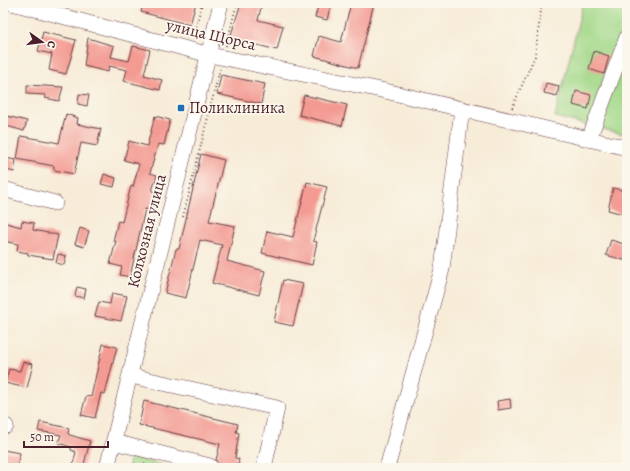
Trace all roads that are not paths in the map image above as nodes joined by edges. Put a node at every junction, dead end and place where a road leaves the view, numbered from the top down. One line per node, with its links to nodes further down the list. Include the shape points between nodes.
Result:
1 (12, 3): 4 (street, улица Щорса)
2 (221, 3): 4 (street, Колхозная улица)
3 (627, 37): 6 (street)
4 (210, 55): 5 (street, улица Щорса); 10 (street, Колхозная улица)
5 (462, 109): 6 (street, улица Щорса); 15 (street, via 442,269)
6 (589, 139): 7 (street, улица Щорса)
7 (627, 148)
8 (3, 190): 9 (street)
9 (55, 203)
10 (131, 376): 11 (street, Колхозная улица); 14 (street, via 277,408)
11 (114, 442): 12 (street, Колхозная улица); 13 (street, via 210,466)
12 (107, 468)
13 (209, 468)
14 (264, 468)
15 (387, 468)

